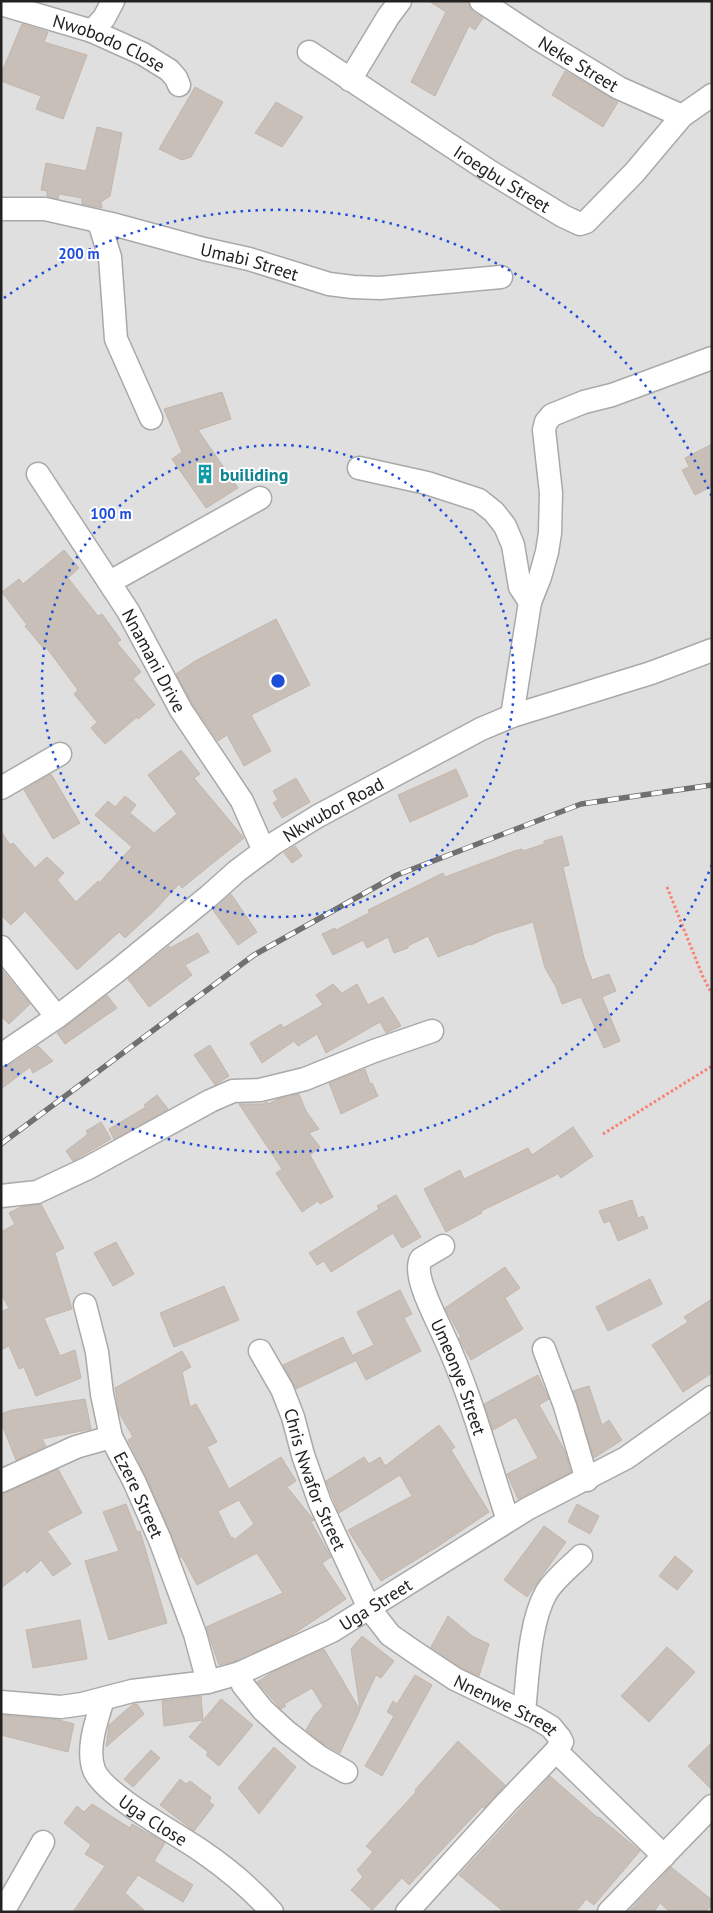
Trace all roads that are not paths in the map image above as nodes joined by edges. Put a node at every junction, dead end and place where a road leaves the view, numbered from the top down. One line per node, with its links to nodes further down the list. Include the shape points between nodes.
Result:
1 (113, 1): 5 (street)
2 (400, 1): 7 (street)
3 (481, 1): 10 (street, Neke Street, via 619,88)
4 (1, 4): 5 (street, Nwobodo Close)
5 (92, 31): 8 (street, Nwobodo Close, via 156,61 176,78)
6 (309, 52): 7 (street)
7 (350, 80): 10 (street, Iroegbu Street, via 489,172 580,224 586,222 634,173)
8 (179, 85)
9 (712, 95): 10 (street, Iroegbu Street)
10 (682, 116)
11 (1, 209): 12 (street, Umabi Street, via 45,210)
12 (99, 222): 13 (street, Umabi Street, via 249,259 329,284 380,288); 15 (street, via 110,257 116,339)
13 (501, 277)
14 (712, 358): 20 (street, via 584,402 552,415 546,422 550,533 543,569)
15 (151, 418)
16 (359, 468): 20 (street, via 427,483 479,500 505,526 513,544 520,587)
17 (38, 474): 19 (street, Nnamani Drive)
18 (260, 498): 19 (street)
19 (110, 582): 25 (street, Nnamani Drive, via 181,710 242,801)
20 (530, 602): 22 (street)
21 (712, 650): 22 (street, Nkwubor Road, via 651,673)
22 (512, 716): 25 (street, Nkwubor Road, via 482,728 348,799)
23 (60, 754): 24 (street)
24 (1, 788)
25 (264, 851): 27 (street, Nkwubor Road)
26 (1, 947): 27 (street)
27 (57, 1017): 29 (street, Nkwubor Road)
28 (432, 1031): 30 (street, via 306,1079 260,1090 233,1091 38,1192)
29 (1, 1055)
30 (1, 1196)
31 (443, 1246): 39 (street, Umeonye Street, via 421,1259 418,1270 456,1361)
32 (85, 1305): 36 (street, Ezere Street)
33 (544, 1349): 37 (street, via 563,1399)
34 (260, 1351): 41 (street, Chris Nwafor Street, via 282,1389 320,1503)
35 (712, 1398): 37 (street, Uga Street, via 626,1458)
36 (112, 1437): 38 (street, via 76,1447); 43 (street, Ezere Street, via 160,1540)
37 (586, 1480): 39 (street, Uga Street)
38 (1, 1481)
39 (508, 1520): 41 (street, Uga Street)
40 (581, 1556): 46 (street, via 547,1591 535,1620)
41 (370, 1608): 42 (street, Uga Street, via 332,1631); 46 (street, Nnenwe Street, via 390,1635 413,1651 455,1679)
42 (240, 1673): 43 (street, Uga Street); 48 (street, via 243,1685 263,1710 318,1756)
43 (208, 1682): 44 (street, Uga Street)
44 (103, 1699): 45 (street, Uga Street, via 61,1707); 53 (street, Uga Close, via 92,1749 94,1770 104,1784 236,1875)
45 (1, 1702)
46 (524, 1711): 47 (street, Nnenwe Street, via 550,1727 560,1738 562,1742)
47 (556, 1751): 51 (street, Nnenwe Street); 54 (street)
48 (346, 1772)
49 (712, 1806): 51 (street)
50 (43, 1842): 52 (street)
51 (664, 1856): 55 (street)
52 (3, 1912)
53 (272, 1912)
54 (407, 1912)
55 (609, 1912)

